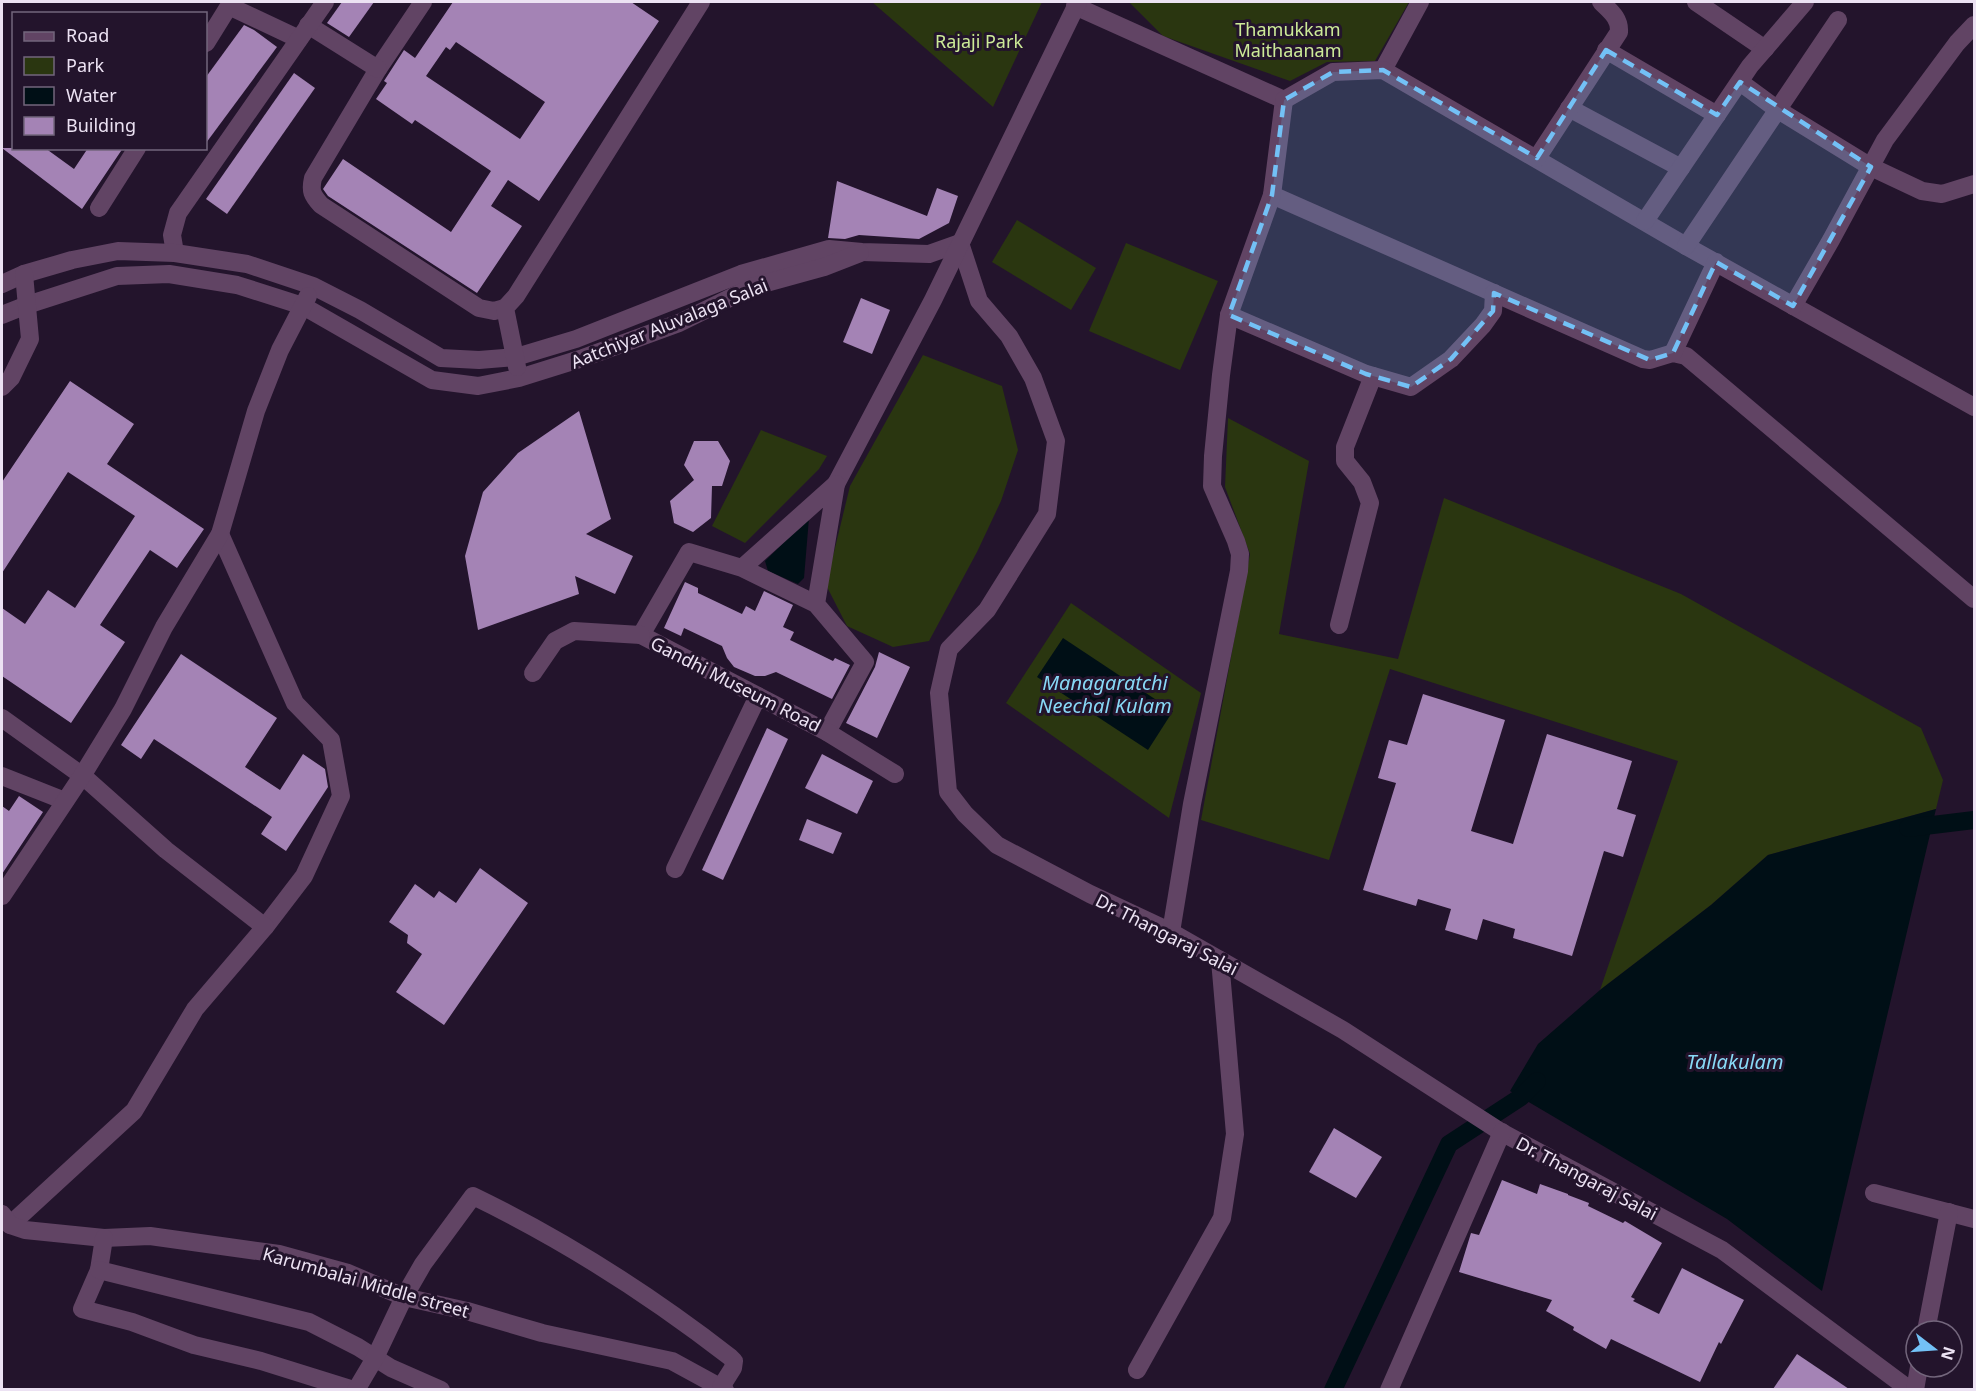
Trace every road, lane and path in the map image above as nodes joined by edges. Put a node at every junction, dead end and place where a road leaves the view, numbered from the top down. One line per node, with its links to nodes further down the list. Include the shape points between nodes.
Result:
1 (325, 2): 11 (street)
2 (423, 2): 15 (street)
3 (701, 2): 42 (street)
4 (1420, 2): 16 (street)
5 (1601, 2): 14 (street, via 1620,24)
6 (1696, 2): 13 (street)
7 (1805, 2): 13 (street)
8 (1076, 4): 18 (street); 30 (street)
9 (1838, 20): 20 (street)
10 (1974, 25): 24 (street, via 1885,140)
11 (303, 32): 12 (street, via 229,6); 15 (street); 33 (street, via 178,213 172,235)
12 (207, 41)
13 (1765, 49): 17 (street)
14 (1606, 50): 19 (street); 21 (street)
15 (378, 69): 42 (street, via 313,178 312,195 321,205 479,308)
16 (1383, 70): 18 (street, via 1333,72); 23 (street)
17 (1740, 82): 20 (street); 21 (street)
18 (1284, 100): 27 (street)
19 (1569, 108): 23 (street); 25 (street)
20 (1778, 110): 24 (street); 31 (street)
21 (1717, 115): 25 (street)
22 (136, 150): 28 (street)
23 (1537, 158): 29 (street)
24 (1871, 167): 26 (street, via 1922,191 1942,194); 41 (street)
25 (1681, 168): 29 (street)
26 (1974, 184)
27 (1272, 195): 38 (street); 44 (street)
28 (99, 208)
29 (1645, 221): 31 (street)
30 (960, 243): 32 (street, Aatchiyar Aluvalaga Salai, via 929,254); 51 (street); 69 (street, Dr. Thangaraj Salai, via 979,301 1009,336 1033,378 1056,441 1047,514 987,610 949,649 939,693 948,792 997,845)
31 (1686, 246): 34 (street)
32 (861, 252): 46 (street, Aatchiyar Aluvalaga Salai, via 829,249 741,274 576,339); 48 (street, Aatchiyar Aluvalaga Salai, via 752,287 679,323)
33 (175, 253): 35 (street, Aatchiyar Aluvalaga Salai, via 118,251); 37 (street, Aatchiyar Aluvalaga Salai, via 247,264)
34 (1716, 262): 41 (street); 45 (street)
35 (24, 274): 36 (street, Aatchiyar Aluvalaga Salai); 39 (street)
36 (2, 284)
37 (313, 286): 40 (street); 46 (street, Aatchiyar Aluvalaga Salai, via 441,357)
38 (1494, 293): 45 (street, via 1643,359); 47 (street, via 1492,311 1483,325 1451,359 1411,387)
39 (27, 305): 40 (street, Aatchiyar Aluvalaga Salai, via 117,276 169,274 237,285); 43 (street, Aatchiyar Aluvalaga Salai); 49 (street, via 30,339 11,378)
40 (303, 306): 48 (street, Aatchiyar Aluvalaga Salai, via 432,380 478,386); 52 (street, via 280,350 256,411)
41 (1793, 306): 50 (street)
42 (506, 308): 46 (street)
43 (2, 315)
44 (1229, 315): 47 (street); 69 (street, via 1212,486 1236,541 1239,571 1192,804)
45 (1673, 353): 54 (street, via 1686,356)
46 (516, 357): 48 (street)
47 (1373, 376): 56 (street, via 1345,447 1345,462 1362,482 1370,502)
48 (519, 378)
49 (2, 387)
50 (1974, 407)
51 (836, 484): 53 (street); 55 (street)
52 (220, 534): 64 (street); 68 (street, via 295,703 331,740 341,796 304,876)
53 (742, 568): 55 (street, Gandhi Museum Road); 57 (street, Gandhi Museum Road, via 688,552)
54 (1974, 599)
55 (816, 604): 61 (street, Gandhi Museum Road, via 865,662)
56 (1339, 625)
57 (641, 635): 58 (street, via 574,631 555,641); 59 (street, Gandhi Museum Road)
58 (533, 673)
59 (758, 696): 61 (street, Gandhi Museum Road); 66 (street)
60 (2, 718): 64 (street)
61 (827, 732): 62 (street)
62 (895, 774)
63 (2, 776): 65 (street)
64 (82, 776): 65 (street); 68 (street, via 166,850)
65 (65, 801): 67 (street)
66 (675, 869)
67 (2, 896)
68 (265, 927): 74 (street, via 195,1009 134,1111)
69 (1171, 932): 70 (street, Dr. Thangaraj Salai)
70 (1220, 960): 71 (street, Dr. Thangaraj Salai, via 1343,1030); 81 (street, via 1235,1134 1222,1218)
71 (1502, 1132): 85 (street); 86 (street, Dr. Thangaraj Salai, via 1722,1250)
72 (1874, 1193): 73 (street)
73 (1949, 1212): 75 (street); 79 (street)
74 (6, 1219): 76 (street, Karumbalai Middle street, via 25,1230)
75 (1974, 1219)
76 (104, 1238): 77 (street); 78 (street, Karumbalai Middle street, via 150,1236 279,1254 348,1273)
77 (99, 1270): 80 (street, via 309,1322); 83 (street, via 82,1308 194,1345)
78 (404, 1297): 80 (street); 82 (street, Karumbalai Middle street, via 672,1360); 82 (street, via 473,1196 551,1237 697,1331 734,1361)
79 (1928, 1319)
80 (375, 1358): 83 (street); 84 (street)
81 (1137, 1370)
82 (723, 1388)
83 (355, 1389)
84 (441, 1389)
85 (1389, 1389)
86 (1910, 1389)

